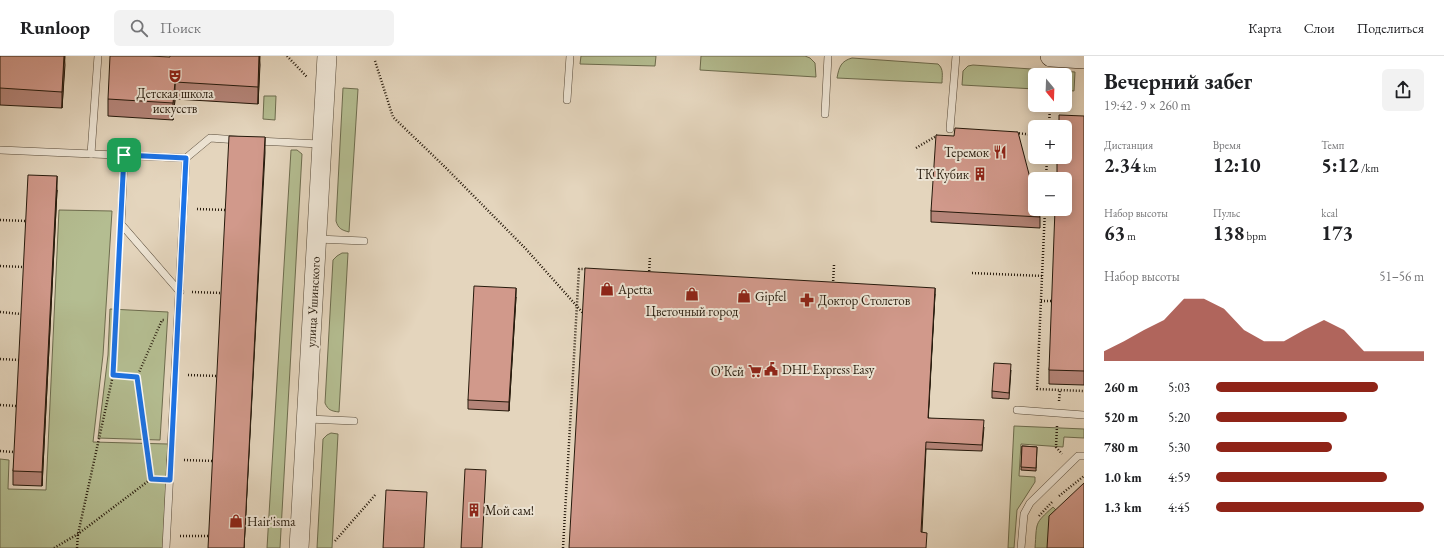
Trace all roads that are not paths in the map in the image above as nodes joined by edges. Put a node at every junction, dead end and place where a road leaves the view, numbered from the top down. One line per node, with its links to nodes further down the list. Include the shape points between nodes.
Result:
1 (98, 56): 13 (lane)
2 (326, 56): 11 (street, улица Ушинского)
3 (570, 56): 8 (lane)
4 (828, 56): 9 (lane)
5 (956, 56): 10 (lane)
6 (1051, 56): 7 (main road)
7 (1084, 58)
8 (567, 100)
9 (826, 114)
10 (950, 129)
11 (322, 144): 15 (lane, via 210,138); 16 (street, улица Ушинского)
12 (0, 150): 13 (lane)
13 (91, 154): 14 (lane)
14 (124, 155): 15 (lane); 18 (lane, via 121,224)
15 (186, 158): 18 (lane)
16 (316, 239): 17 (lane); 21 (street, улица Ушинского)
17 (364, 241)
18 (180, 292): 24 (lane)
19 (1017, 410): 20 (lane)
20 (1084, 415)
21 (306, 418): 22 (lane); 25 (street, улица Ушинского)
22 (354, 421)
23 (1084, 456): 26 (lane, via 1078,456 1030,503 1024,514)
24 (166, 548)
25 (299, 548)
26 (1021, 548)

